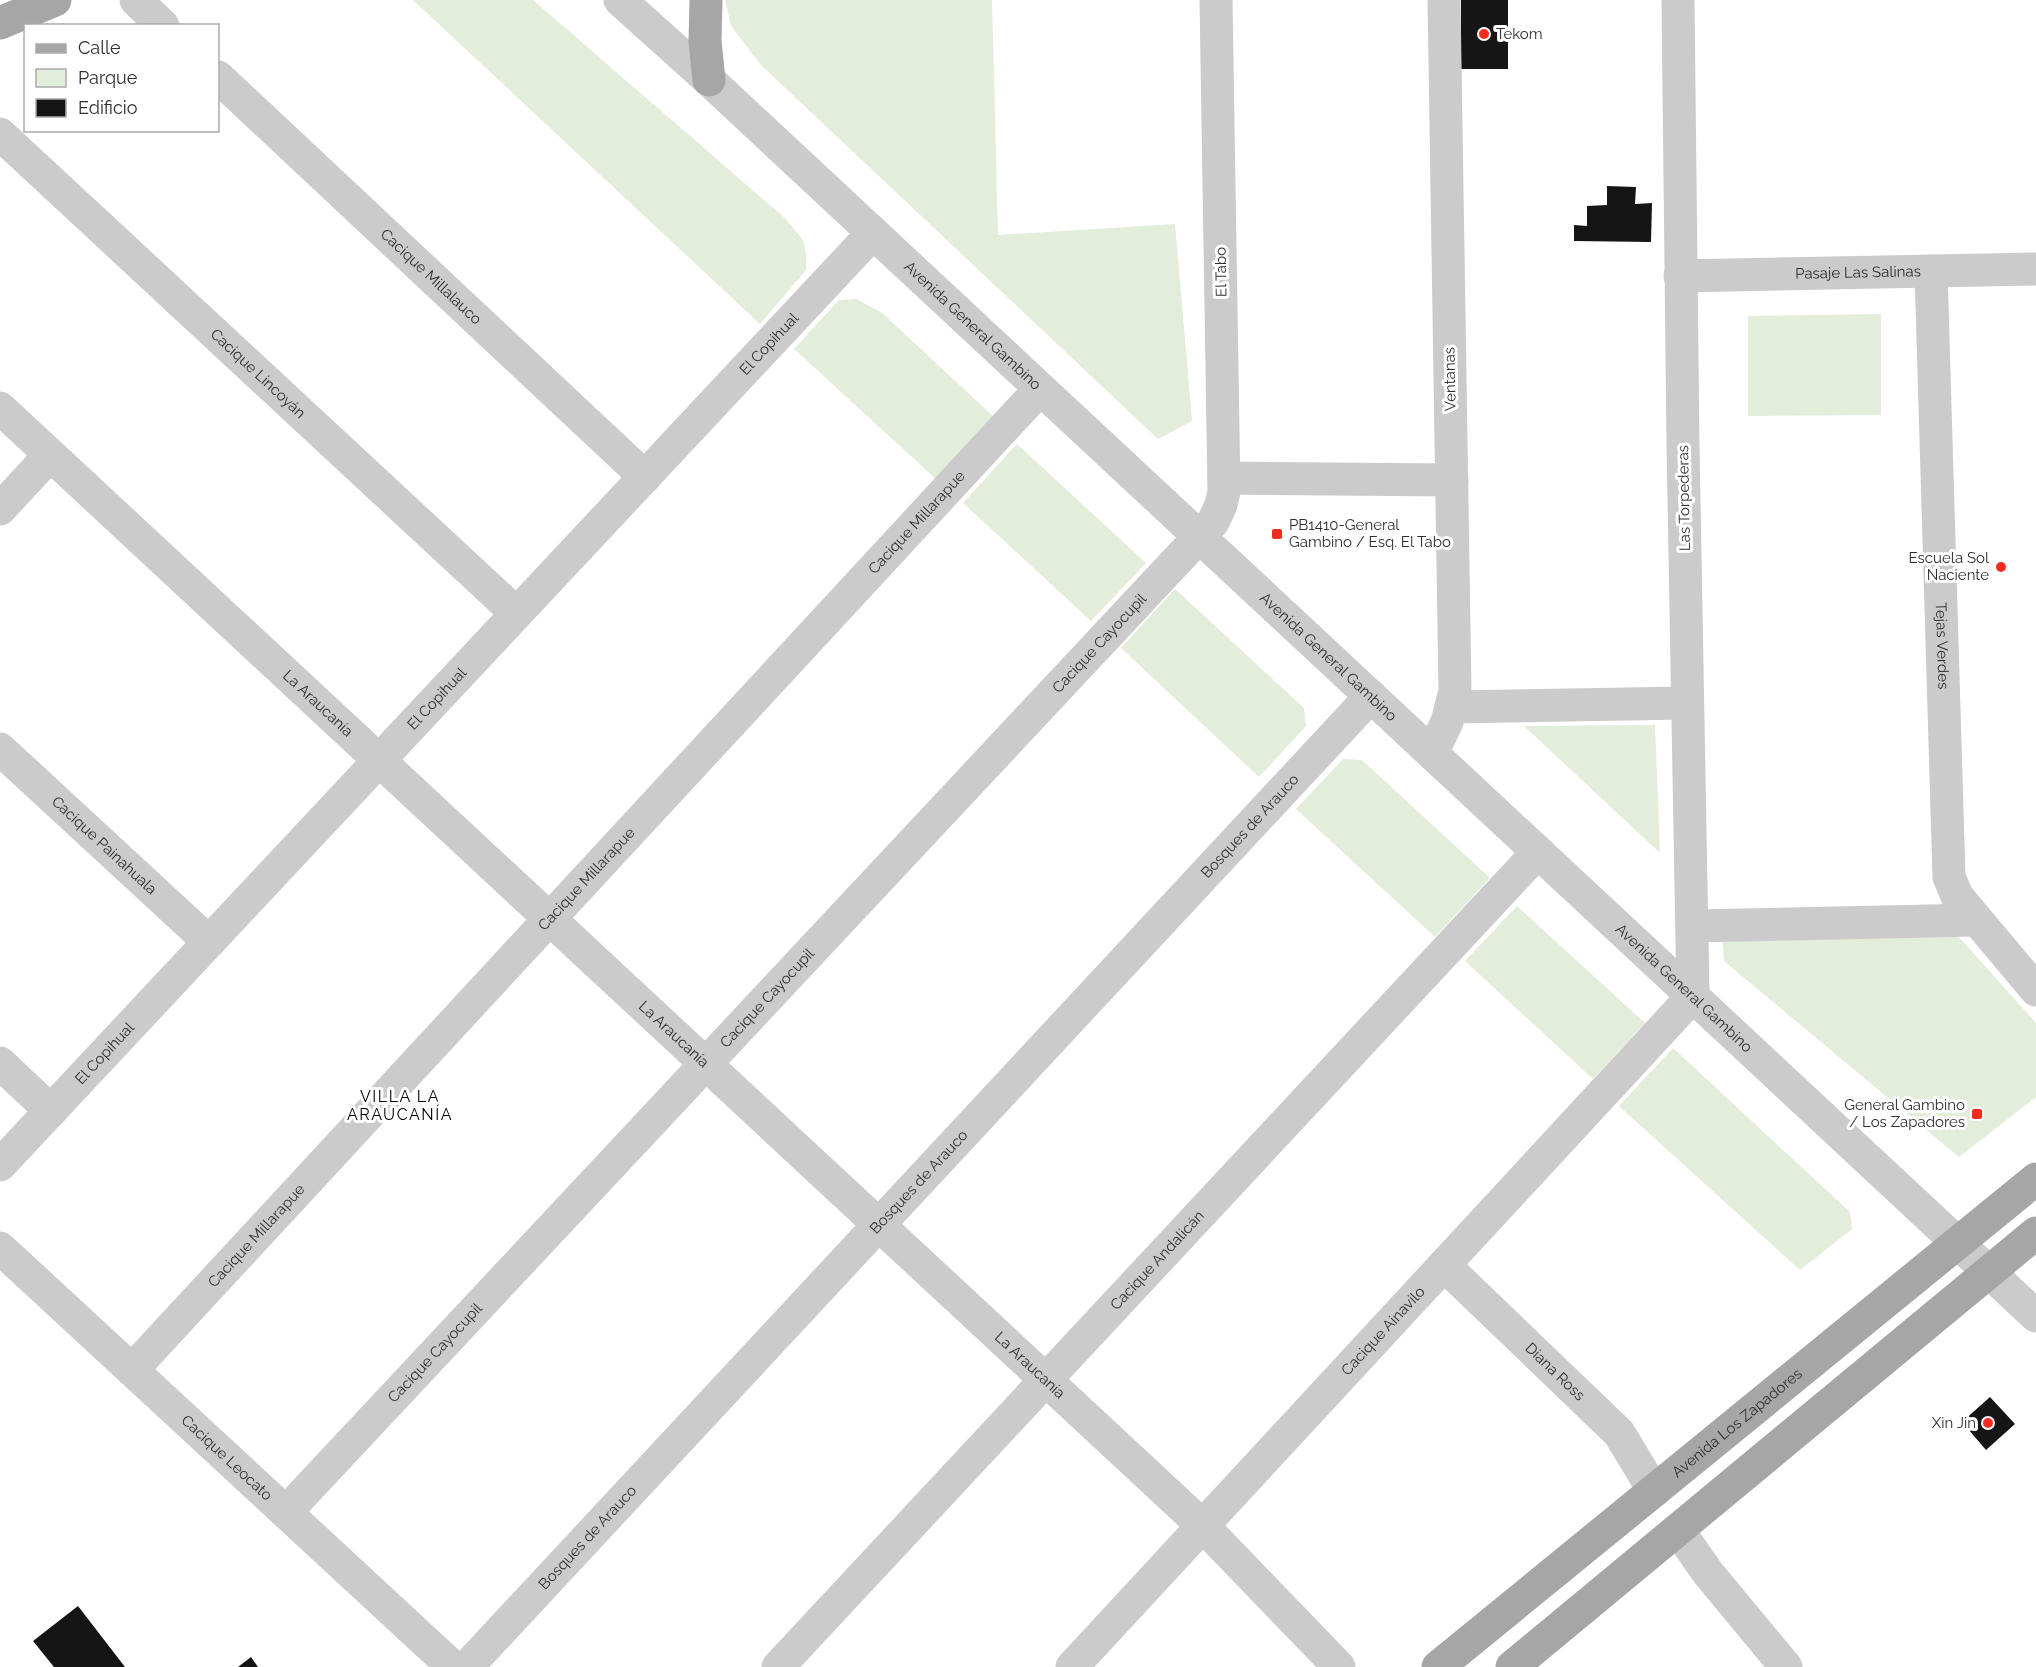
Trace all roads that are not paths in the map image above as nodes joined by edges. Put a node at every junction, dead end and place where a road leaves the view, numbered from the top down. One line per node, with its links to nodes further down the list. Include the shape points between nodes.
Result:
1 (54, 0): 8 (main road)
2 (136, 0): 9 (street)
3 (620, 0): 11 (street, Avenida General Gambino)
4 (706, 0): 11 (main road)
5 (1216, 0): 21 (street, El Tabo)
6 (1444, 0): 22 (street, Ventanas)
7 (1678, 0): 16 (street, Las Torpederas)
8 (0, 23)
9 (161, 24)
10 (219, 77): 20 (street, Cacique Millalauco)
11 (709, 80): 13 (street, Avenida General Gambino)
12 (0, 134): 25 (street, Cacique Lincoyán)
13 (873, 233): 17 (street, Avenida General Gambino); 20 (street, El Copihual)
14 (2036, 269): 15 (street, Pasaje Las Salinas)
15 (1930, 271): 16 (street, Pasaje Las Salinas); 34 (street, Tejas Verdes, via 1947,865 1952,887)
16 (1680, 276): 27 (street, Las Torpederas)
17 (1040, 389): 24 (street, Avenida General Gambino); 33 (street, Cacique Millarapue)
18 (0, 408): 19 (street, La Araucanía)
19 (51, 455): 23 (street); 31 (street, La Araucanía)
20 (645, 477): 25 (street, El Copihual)
21 (1224, 478): 22 (street); 24 (street, El Tabo, via 1221,505 1213,522)
22 (1452, 480): 28 (street, Ventanas, via 1455,676)
23 (0, 509)
24 (1199, 537): 26 (street, Avenida General Gambino); 40 (street, Cacique Cayocupil)
25 (516, 613): 31 (street, El Copihual)
26 (1371, 696): 30 (street, Avenida General Gambino); 44 (street, Bosques de Arauco)
27 (1688, 703): 28 (street); 35 (street, Las Torpederas)
28 (1451, 707): 30 (street, Ventanas)
29 (0, 749): 36 (street, Cacique Painahuala)
30 (1432, 753): 32 (street, Avenida General Gambino)
31 (379, 760): 33 (street, La Araucanía); 36 (street, El Copihual)
32 (1538, 852): 38 (street, Avenida General Gambino); 52 (street, Cacique Andalicán)
33 (549, 919): 40 (street, La Araucanía); 51 (street, Cacique Millarapue)
34 (1976, 920): 35 (street); 37 (street, Tejas Verdes)
35 (1692, 926): 38 (street, Las Torpederas)
36 (209, 942): 41 (street, El Copihual)
37 (2036, 990)
38 (1693, 996): 46 (street, Avenida General Gambino); 48 (street, Cacique Ainavilo)
39 (0, 1063): 41 (street)
40 (705, 1064): 44 (street, La Araucanía); 54 (street, Cacique Cayocupil)
41 (51, 1110): 42 (street, El Copihual)
42 (0, 1165)
43 (2036, 1179): 46 (main road, Avenida Los Zapadores)
44 (879, 1224): 52 (street, La Araucanía); 58 (street, Bosques de Arauco)
45 (2036, 1233): 49 (main road)
46 (1958, 1243): 49 (street, Avenida General Gambino); 53 (main road, Avenida Los Zapadores)
47 (0, 1248): 51 (street, Cacique Leocato)
48 (1444, 1265): 53 (street, Diana Ross, via 1619,1433); 55 (street, Cacique Ainavilo)
49 (1989, 1272): 50 (street, Avenida General Gambino); 56 (main road)
50 (2036, 1316)
51 (132, 1370): 54 (street, Cacique Leocato)
52 (1046, 1380): 55 (street, La Araucanía); 59 (street, Cacique Andalicán)
53 (1654, 1491): 62 (main road, Avenida Los Zapadores)
54 (286, 1512): 57 (street, Cacique Leocato)
55 (1203, 1526): 60 (street, Cacique Ainavilo); 61 (street, La Araucanía)
56 (1678, 1530): 63 (main road); 64 (street, via 1708,1573)
57 (453, 1667)
58 (467, 1667)
59 (778, 1667)
60 (1072, 1667)
61 (1339, 1667)
62 (1438, 1667)
63 (1512, 1667)
64 (1786, 1667)

